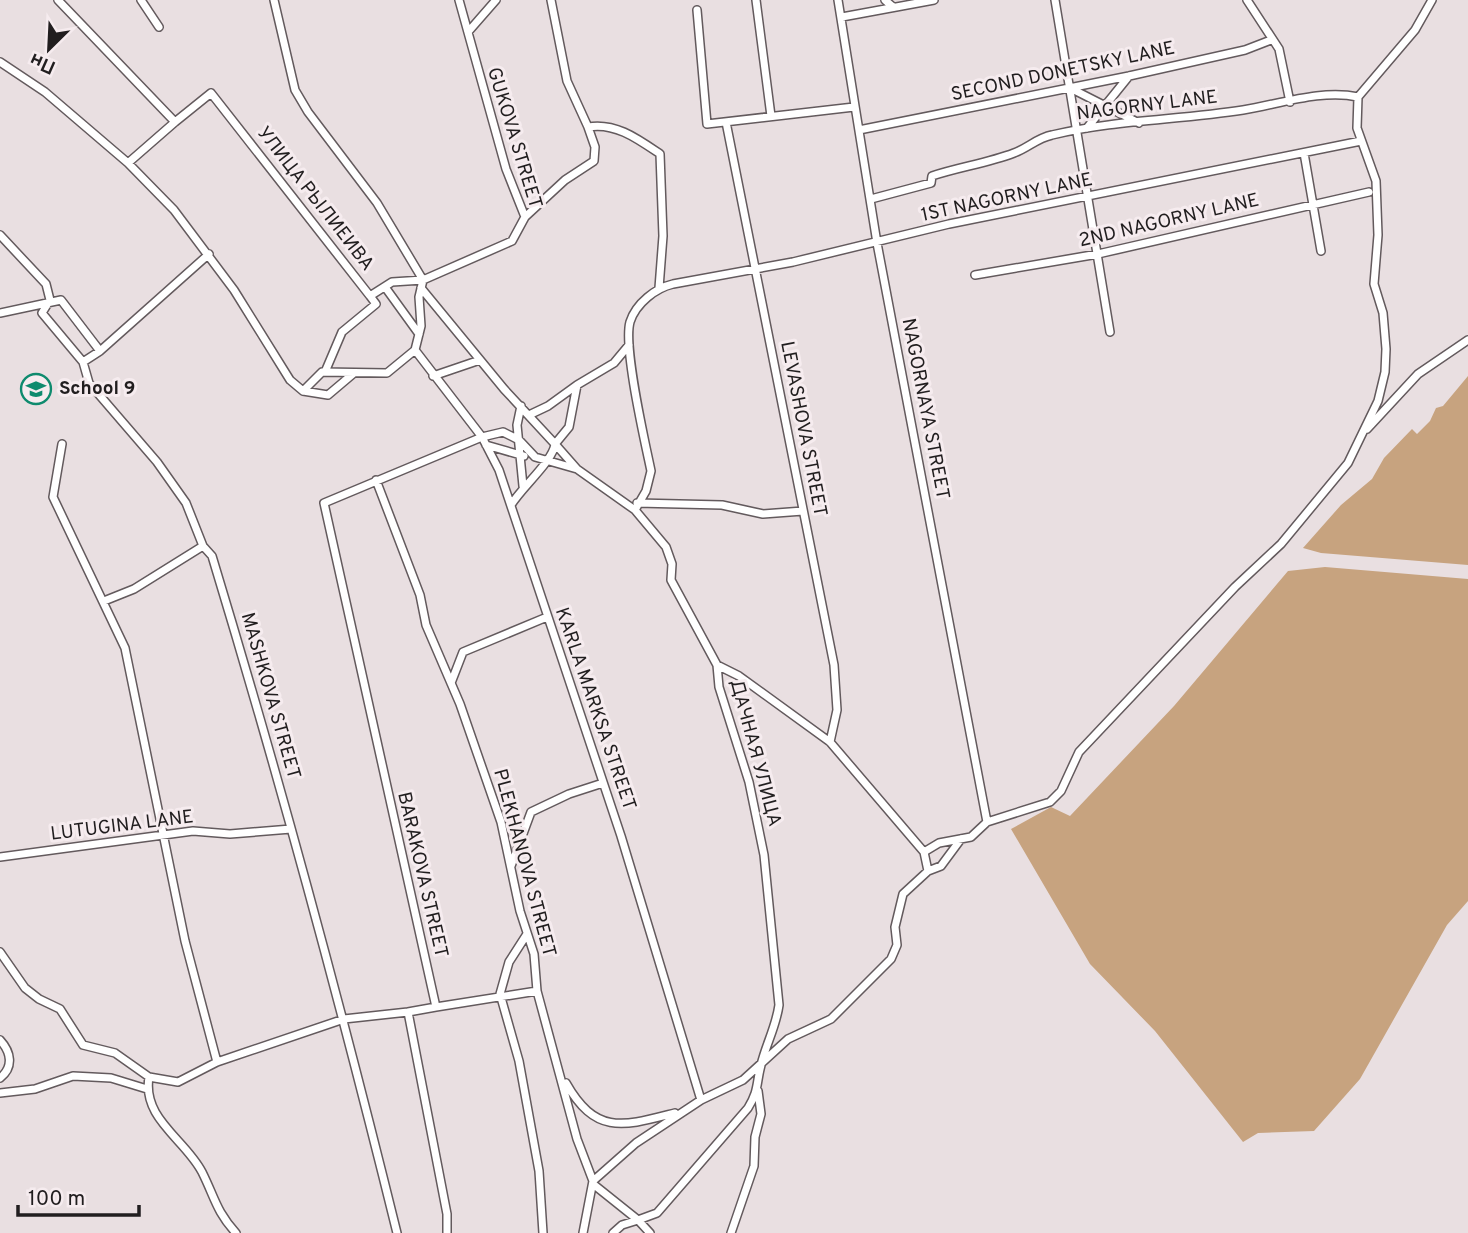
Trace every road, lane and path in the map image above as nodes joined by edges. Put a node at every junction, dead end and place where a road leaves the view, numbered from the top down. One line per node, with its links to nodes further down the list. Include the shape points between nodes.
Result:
1 (58, 0): 30 (street)
2 (141, 0): 17 (street)
3 (274, 0): 51 (street, УЛИЦА РЫЛИЕИВА, via 295,90 377,203)
4 (459, 0): 18 (street, GUKOVA STREET)
5 (496, 0): 18 (street)
6 (551, 0): 33 (street, via 567,81)
7 (757, 0): 29 (street)
8 (838, 0): 16 (street, NAGORNAYA STREET)
9 (885, 0): 14 (street)
10 (934, 0): 14 (street)
11 (1055, 0): 22 (street)
12 (1247, 0): 19 (street)
13 (1432, 0): 24 (street, via 1415,30)
14 (893, 7): 16 (street)
15 (697, 10): 31 (street, via 707,124)
16 (842, 18): 27 (street, NAGORNAYA STREET)
17 (159, 27)
18 (468, 32): 43 (street, GUKOVA STREET, via 506,169)
19 (1271, 40): 21 (street, SECOND DONETSKY LANE); 25 (street, via 1279,50)
20 (0, 62): 38 (street, via 45,92)
21 (1129, 76): 22 (street, SECOND DONETSKY LANE); 23 (street)
22 (1072, 89): 26 (street); 34 (street, SECOND DONETSKY LANE); 35 (street)
23 (1115, 93): 26 (street); 28 (street)
24 (1358, 97): 25 (street, NAGORNY LANE, via 1339,92); 36 (street)
25 (1290, 102): 32 (street, NAGORNY LANE)
26 (1105, 106): 28 (street); 35 (street)
27 (854, 107): 29 (street); 34 (street, NAGORNAYA STREET)
28 (1121, 113): 32 (street)
29 (771, 116): 31 (street)
30 (175, 122): 38 (street); 54 (street, УЛИЦА РЫЛИЕИВА, via 211,93)
31 (726, 122): 49 (street, LEVASHOVA STREET)
32 (1140, 123): 35 (street, NAGORNY LANE, via 1108,123)
33 (588, 127): 43 (street, via 594,161 565,180); 53 (street, via 605,124 660,154 663,224)
34 (859, 130): 41 (street, NAGORNAYA STREET)
35 (1082, 130): 40 (street); 41 (street, NAGORNY LANE, via 1034,139 1017,153 954,169 932,176 931,183)
36 (1361, 141): 37 (street, 1ST NAGORNY LANE); 73 (street, via 1377,181 1374,284 1383,313 1385,349 1383,386)
37 (1304, 153): 40 (street, 1ST NAGORNY LANE); 42 (street)
38 (128, 163): 47 (street)
39 (1369, 192): 42 (street, 2ND NAGORNY LANE)
40 (1088, 197): 45 (street, 1ST NAGORNY LANE); 48 (street)
41 (871, 199): 45 (street, NAGORNAYA STREET)
42 (1313, 205): 46 (street); 48 (street, 2ND NAGORNY LANE)
43 (525, 217): 51 (street, GUKOVA STREET, via 512,241)
44 (0, 235): 55 (street, MASHKOVA STREET, via 46,284)
45 (877, 243): 49 (street, 1ST NAGORNY LANE); 96 (street, NAGORNAYA STREET)
46 (1321, 251)
47 (209, 254): 62 (street); 69 (street, via 290,380)
48 (1098, 254): 50 (street, 2ND NAGORNY LANE); 57 (street)
49 (756, 269): 53 (street, 1ST NAGORNY LANE); 88 (street, LEVASHOVA STREET)
50 (975, 275)
51 (422, 284): 52 (street, УЛИЦА РЫЛИЕИВА, via 392,282); 58 (street); 63 (street)
52 (385, 287): 54 (street, УЛИЦА РЫЛИЕИВА); 58 (street)
53 (659, 288): 60 (street, via 630,322)
54 (370, 296): 65 (street, via 376,304 342,332)
55 (50, 300): 56 (street); 62 (street, via 61,300); 64 (street, MASHKOVA STREET, via 42,313 45,320 55,325)
56 (0, 313)
57 (1110, 332)
58 (420, 335): 61 (street)
59 (1468, 340): 73 (street, via 1418,374)
60 (629, 345): 68 (street, via 614,363); 87 (street, via 652,471)
61 (415, 350): 66 (street, via 387,373); 67 (street, KARLA MARKSA STREET)
62 (100, 351): 64 (street)
63 (480, 360): 67 (street); 70 (street)
64 (83, 362): 89 (street, MASHKOVA STREET, via 89,383 186,503)
65 (325, 372): 66 (street); 69 (street)
66 (354, 372): 69 (street, via 328,395)
67 (433, 376): 75 (street, KARLA MARKSA STREET)
68 (577, 385): 71 (street); 77 (street, via 569,427)
69 (303, 391)
70 (520, 406): 71 (street); 72 (street)
71 (530, 417): 72 (street); 77 (street)
72 (517, 425): 74 (street); 76 (street)
73 (1365, 431): 96 (street, via 1338,476 1301,521 1079,752 1061,791 1049,802)
74 (503, 432): 75 (street); 76 (street, ДАЧНАЯ УЛИЦА)
75 (482, 437): 79 (street, KARLA MARKSA STREET); 84 (street)
76 (519, 440): 80 (street); 81 (street, ДАЧНАЯ УЛИЦА)
77 (555, 443): 82 (street); 83 (street)
78 (62, 444): 90 (street, via 53,497)
79 (486, 445): 80 (street); 86 (street, KARLA MARKSA STREET)
80 (521, 456): 81 (street); 85 (street)
81 (535, 457): 82 (street, ДАЧНАЯ УЛИЦА)
82 (547, 463): 83 (street, ДАЧНАЯ УЛИЦА); 85 (street)
83 (577, 469): 87 (street, ДАЧНАЯ УЛИЦА)
84 (376, 480): 93 (street, PLEKHANOVA STREET, via 420,595 425,625); 108 (street, BARAKOVA STREET, via 324,503)
85 (523, 486): 86 (street)
86 (511, 505): 91 (street, KARLA MARKSA STREET)
87 (636, 507): 88 (street, via 722,505 763,514); 92 (street, ДАЧНАЯ УЛИЦА, via 666,547 671,580)
88 (803, 511): 94 (street, LEVASHOVA STREET, via 834,665 837,710)
89 (203, 546): 90 (street, via 134,589); 97 (street, MASHKOVA STREET, via 212,556)
90 (104, 601): 98 (street, via 125,648)
91 (547, 617): 93 (street, via 463,652); 95 (street, KARLA MARKSA STREET)
92 (717, 665): 94 (street); 113 (street, ДАЧНАЯ УЛИЦА, via 764,855 779,1005)
93 (451, 683): 102 (street, PLEKHANOVA STREET, via 501,822)
94 (830, 742): 100 (street)
95 (603, 783): 102 (street, via 531,812); 120 (street, KARLA MARKSA STREET)
96 (987, 822): 99 (street, via 971,837)
97 (290, 829): 98 (street, LUTUGINA LANE); 110 (street, MASHKOVA STREET)
98 (164, 834): 101 (street, LUTUGINA LANE); 112 (street, via 184,941)
99 (961, 839): 100 (street, via 939,843); 103 (street, via 942,866)
100 (924, 852): 103 (street)
101 (0, 857)
102 (511, 867): 104 (street, PLEKHANOVA STREET)
103 (928, 871): 113 (street, via 903,894 891,959 831,1018 788,1039)
104 (527, 933): 106 (street, PLEKHANOVA STREET); 107 (street, via 509,962)
105 (0, 952): 115 (street, via 25,988 60,1009 83,1045 115,1053)
106 (537, 990): 107 (street); 114 (street, PLEKHANOVA STREET)
107 (499, 994): 108 (street); 127 (street, via 519,1061 537,1159)
108 (436, 1007): 109 (street)
109 (408, 1012): 110 (street); 126 (street)
110 (344, 1019): 112 (street); 125 (street, MASHKOVA STREET)
111 (0, 1040): 116 (street, via 9,1051 10,1064)
112 (217, 1062): 115 (street, via 178,1082)
113 (761, 1066): 118 (street, ДАЧНАЯ УЛИЦА); 120 (street)
114 (562, 1075): 121 (street, via 586,1112 603,1121 634,1124); 122 (street, PLEKHANOVA STREET)
115 (149, 1077): 117 (street)
116 (0, 1078)
117 (147, 1089): 119 (street, via 111,1078 73,1076 35,1089); 124 (street, via 157,1117 201,1170 219,1214)
118 (758, 1091): 123 (street, via 657,1213); 131 (street, ДАЧНАЯ УЛИЦА, via 762,1099 754,1166)
119 (0, 1093)
120 (701, 1100): 121 (street)
121 (682, 1111): 122 (street, via 636,1143)
122 (593, 1183): 123 (street); 128 (street)
123 (638, 1220): 129 (street); 130 (street)
124 (236, 1233)
125 (397, 1233)
126 (447, 1233)
127 (543, 1233)
128 (583, 1233)
129 (612, 1233)
130 (650, 1233)
131 (731, 1233)

